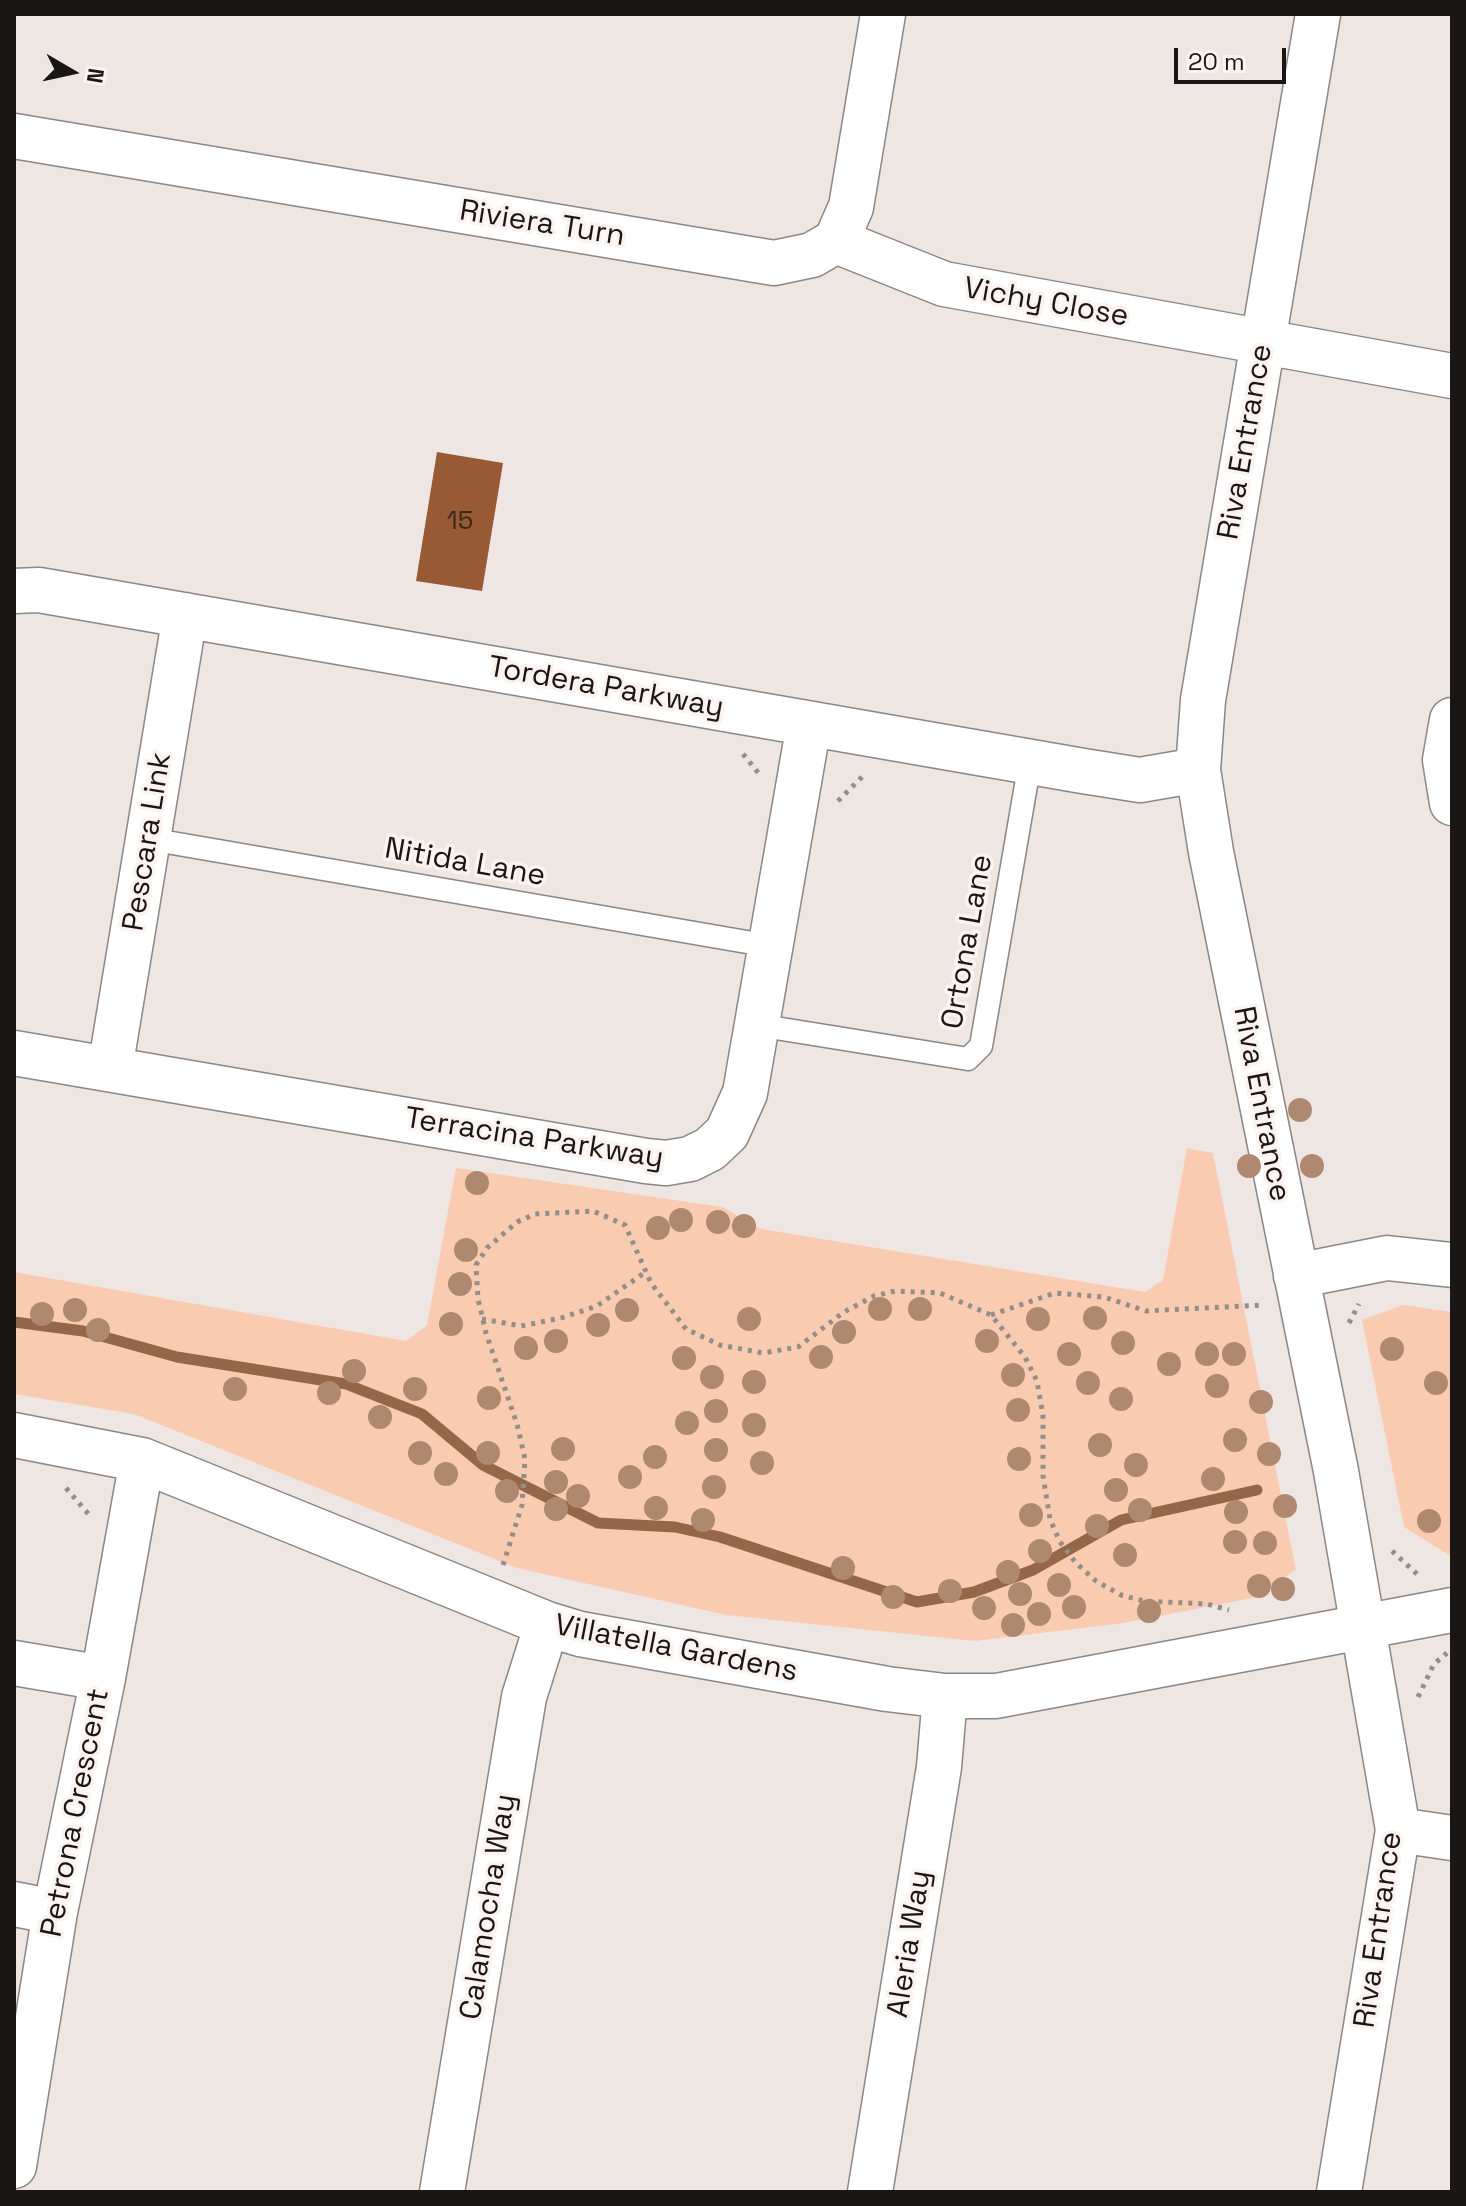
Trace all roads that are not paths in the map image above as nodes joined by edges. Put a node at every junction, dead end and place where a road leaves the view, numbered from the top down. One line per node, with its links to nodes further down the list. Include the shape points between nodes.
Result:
1 (883, 14): 4 (street, via 851,207)
2 (1318, 14): 5 (street, Riva Entrance)
3 (14, 136): 4 (street, Riviera Turn, via 774,263 812,255)
4 (836, 241): 5 (street, Vichy Close, via 944,284)
5 (1263, 343): 6 (street, Vichy Close); 12 (street, Riva Entrance, via 1203,700)
6 (1452, 376)
7 (14, 591): 8 (street, Tordera Parkway, via 39,590)
8 (185, 615): 10 (street, Tordera Parkway); 14 (street, Pescara Link)
9 (1452, 720): 13 (street, via 1445,760)
10 (809, 724): 11 (street, Tordera Parkway); 15 (street, Terracina Parkway)
11 (1030, 762): 12 (street, Tordera Parkway, via 1140,780); 16 (lane, Ortona Lane, via 981,1046 968,1059)
12 (1198, 770): 20 (street, Riva Entrance)
13 (1452, 803)
14 (149, 839): 15 (lane, Nitida Lane); 18 (street, Pescara Link)
15 (770, 946): 16 (street, Terracina Parkway)
16 (757, 1025): 18 (street, Terracina Parkway, via 745,1093 727,1133 690,1159 666,1163)
17 (14, 1053): 18 (street, Terracina Parkway)
18 (110, 1069)
19 (1452, 1265): 20 (street, via 1387,1258)
20 (1298, 1288): 25 (street, Riva Entrance)
21 (14, 1435): 22 (street, Villatella Gardens)
22 (142, 1460): 24 (street, Villatella Gardens); 27 (street, Petrona Crescent)
23 (1440, 1596): 25 (street, Villatella Gardens)
24 (547, 1624): 28 (street, Villatella Gardens, via 609,1641); 33 (street, Calamocha Way, via 524,1697)
25 (1365, 1628): 28 (street, Villatella Gardens, via 996,1696); 29 (street, Riva Entrance)
26 (14, 1663): 27 (street)
27 (103, 1678): 31 (street, Petrona Crescent)
28 (945, 1696): 34 (street, Aleria Way, via 939,1767)
29 (1398, 1830): 30 (street); 35 (street, Riva Entrance)
30 (1452, 1838)
31 (34, 1908): 32 (street, Petrona Crescent)
32 (16, 2143)
33 (442, 2192)
34 (870, 2192)
35 (1339, 2192)

